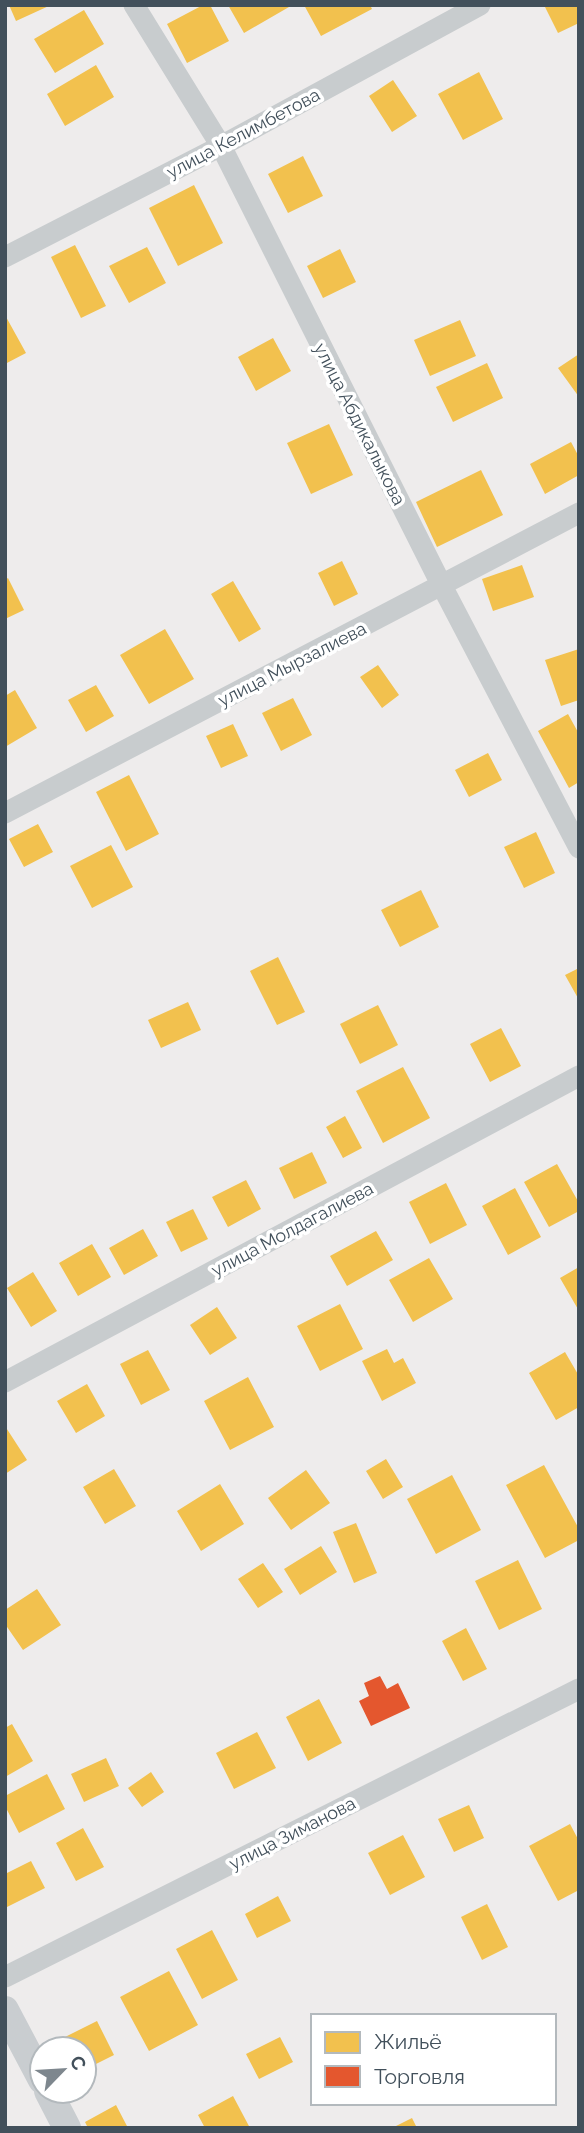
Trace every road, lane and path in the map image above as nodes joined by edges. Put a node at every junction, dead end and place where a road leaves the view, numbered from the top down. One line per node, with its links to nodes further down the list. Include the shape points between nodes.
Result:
1 (134, 5): 3 (street, улица Абдикалыкова)
2 (480, 5): 3 (street, улица Келимбетова)
3 (220, 146): 4 (street, улица Келимбетова); 6 (street, улица Абдикалыкова)
4 (5, 257)
5 (579, 513): 6 (street, улица Мырзалиева)
6 (442, 586): 7 (street, улица Мырзалиева); 8 (street, улица Абдикалыкова)
7 (5, 813)
8 (579, 848)
9 (579, 1076): 10 (street, улица Молдагалиева)
10 (5, 1382)
11 (579, 1689): 12 (street, улица Зиманова)
12 (5, 1977)
13 (5, 2010): 14 (main road)
14 (28, 2054)
15 (55, 2105): 16 (main road)
16 (67, 2128)

